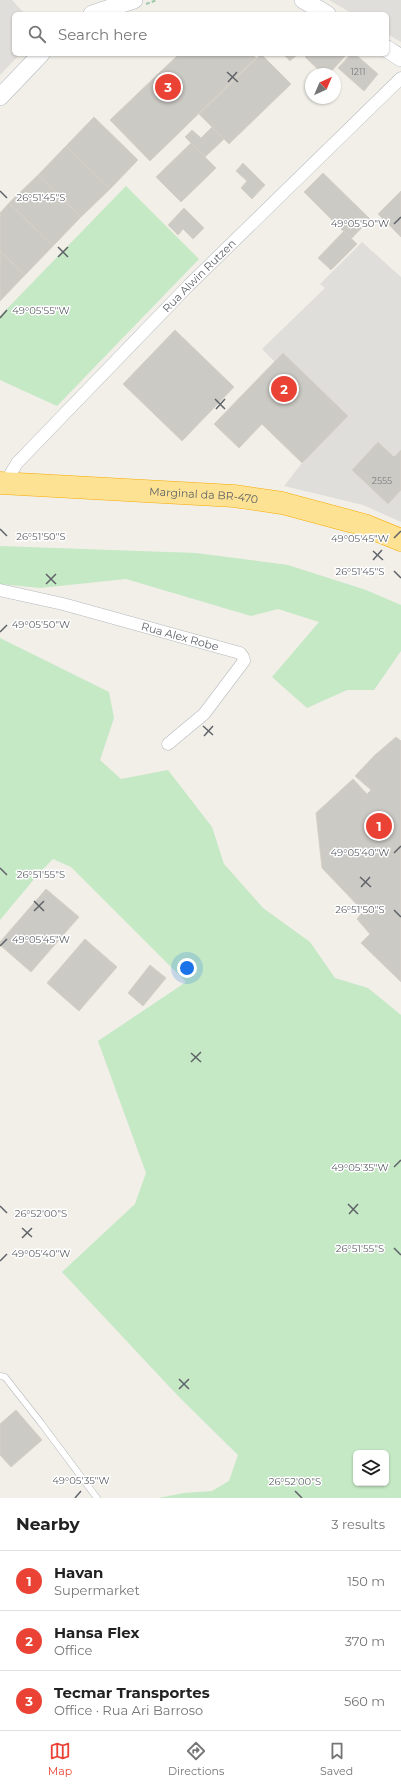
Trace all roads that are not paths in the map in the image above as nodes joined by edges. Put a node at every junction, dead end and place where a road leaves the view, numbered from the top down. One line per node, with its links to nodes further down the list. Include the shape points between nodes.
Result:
1 (134, 0): 3 (street)
2 (303, 0): 4 (street)
3 (99, 8)
4 (324, 12)
5 (389, 50): 7 (street)
6 (38, 56): 9 (street)
7 (401, 58)
8 (401, 78): 10 (street, Rua Alwin Rutzen, via 230,244 104,372 17,463)
9 (0, 97)
10 (4, 483): 11 (highway, Marginal da BR-470, via 234,496 282,503 364,525)
11 (401, 540)
12 (0, 590): 13 (street, Rua Alex Robe, via 63,604 240,653 244,661 204,714)
13 (168, 744)
14 (0, 1376): 15 (lane, via 5,1377)
15 (96, 1498)

